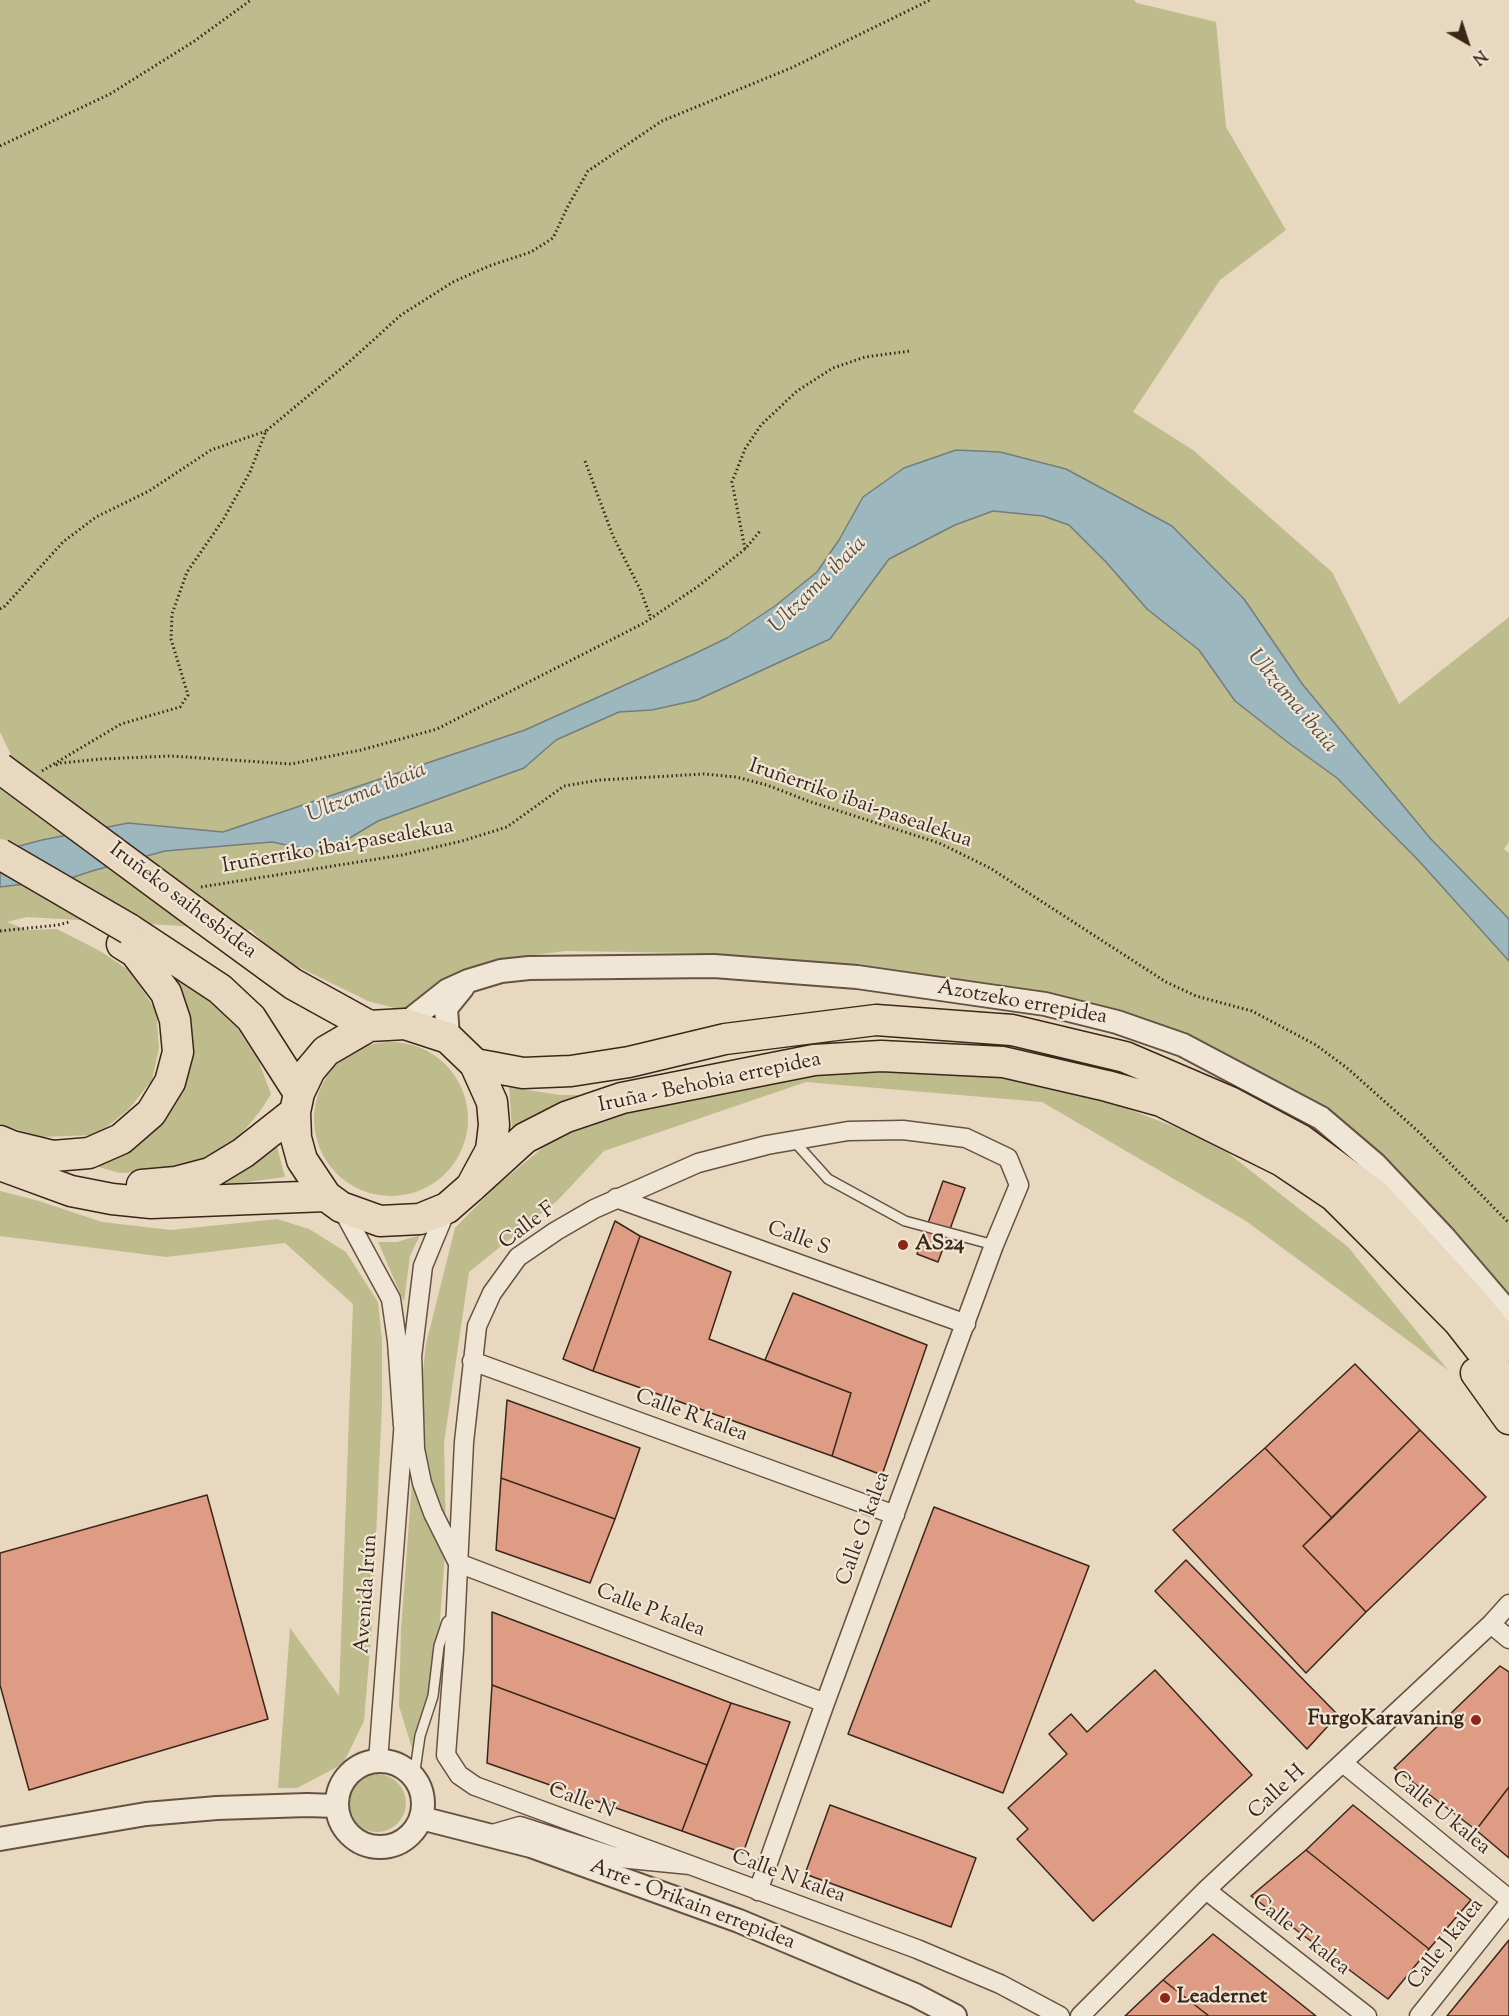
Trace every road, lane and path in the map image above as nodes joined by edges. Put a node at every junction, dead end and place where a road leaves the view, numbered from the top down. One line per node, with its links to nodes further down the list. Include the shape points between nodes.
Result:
1 (251, 0): 3 (path, via 111,94)
2 (930, 0): 5 (path, via 791,68 662,121 588,171 553,238 531,252 453,282 401,315)
3 (0, 146)
4 (910, 351): 8 (path, via 865,357 833,368 797,391 761,425 745,449 732,482)
5 (266, 431): 9 (path, via 211,450 149,491 96,517 63,542); 10 (path, via 222,520 186,572 172,614 171,639 188,695 180,707 121,724 38,773 61,763 101,759 171,756 291,764 361,750 438,729)
6 (585, 461): 10 (path, via 613,536)
7 (761, 530): 8 (path)
8 (745, 549): 10 (path)
9 (0, 609)
10 (651, 618)
11 (0, 768): 20 (highway, Iruñeko saihesbidea, bridge, via 293,984)
12 (0, 854): 17 (highway, bridge)
13 (0, 870): 17 (highway)
14 (198, 888): 34 (path, Iruñerriko ibai-pasealekua, via 402,855 462,841 507,827 564,786 704,774 736,777 949,848 990,868 1166,982 1196,996 1252,1011 1316,1045 1420,1133)
15 (79, 920): 16 (path)
16 (0, 931)
17 (126, 937): 23 (highway, via 220,988 250,1018); 25 (highway, via 166,993 176,1020 178,1052 170,1082 158,1102 151,1113 121,1138 89,1153 53,1156)
18 (468, 981): 19 (street, Azotzeko errepidea, via 448,990); 21 (street, via 446,1008); 36 (street, Azotzeko errepidea, via 529,968 714,966 858,977 1045,1004 1117,1022 1183,1045 1322,1118 1375,1164)
19 (405, 1024): 20 (highway); 21 (highway)
20 (369, 1026): 23 (highway, via 326,1051 310,1070)
21 (448, 1038): 22 (highway)
22 (475, 1064): 29 (highway, via 492,1102 494,1125 491,1149); 38 (highway, Iruña - Behobia errepidea, via 523,1073 571,1071 725,1040 876,1020 1012,1030 1125,1057 1230,1102 1301,1140 1357,1182 1383,1204)
23 (297, 1102): 26 (highway, via 243,1153 210,1173 176,1182 109,1184 43,1168); 31 (highway, via 296,1138 302,1160)
24 (793, 1140): 28 (street, Calle F, via 848,1131 903,1130 966,1138 1008,1158); 30 (street, Calle F, via 698,1163); 35 (lane, via 828,1179 905,1221)
25 (0, 1141)
26 (0, 1151)
27 (0, 1165): 31 (highway, via 71,1191 112,1199 151,1203)
28 (1019, 1185): 35 (street, Calle G kalea)
29 (471, 1186): 32 (highway); 33 (highway, Iruña - Behobia errepidea, via 525,1138 566,1117 622,1098 814,1060 881,1056 1003,1062 1161,1101 1282,1161 1334,1196)
30 (616, 1198): 37 (street, Calle S); 40 (street, Calle F, via 518,1257 492,1293 477,1326)
31 (333, 1201): 32 (highway, via 380,1221 420,1219); 43 (street, Avenida Irún, via 391,1299)
32 (447, 1208): 39 (street, Avenida Irún, via 423,1266)
33 (1355, 1217): 41 (highway, Iruña - Behobia errepidea, via 1459,1322); 42 (highway)
34 (1509, 1222)
35 (994, 1245): 37 (street, Calle G kalea)
36 (1509, 1313)
37 (966, 1324): 44 (street, Calle G kalea)
38 (1509, 1346)
39 (412, 1353): 43 (street, Avenida Irún); 45 (street, Avenida Irún, via 415,1449 422,1483)
40 (472, 1361): 44 (street, Calle R kalea); 45 (street, Calle F)
41 (1509, 1386)
42 (1509, 1419)
43 (403, 1431): 51 (street, Avenida Irún)
44 (895, 1515): 50 (street, Calle G kalea)
45 (458, 1563): 47 (street, Calle F); 50 (street, Calle P kalea)
46 (1509, 1604): 48 (street, Calle H)
47 (456, 1615): 53 (street, Calle F, via 446,1755); 54 (lane, via 447,1622 439,1646 433,1696 420,1736)
48 (1491, 1624): 49 (street); 52 (street, Calle H)
49 (1509, 1640)
50 (825, 1702): 61 (street, Calle G kalea)
51 (378, 1761): 54 (street, via 404,1768); 55 (street, via 352,1770 343,1780)
52 (1343, 1763): 60 (street, Calle H); 62 (street, Calle U kalea)
53 (459, 1775): 59 (street, Calle N, via 492,1793)
54 (414, 1777): 56 (street, via 421,1790)
55 (336, 1806): 56 (street, via 347,1834 373,1848 402,1842 414,1832); 58 (street, via 146,1814)
56 (421, 1818): 57 (street, Arre - Orikain errepidea)
57 (489, 1835): 59 (street, Calle N kalea, via 520,1826 619,1858); 63 (street, Arre - Orikain errepidea, via 531,1846 740,1921 915,1995)
58 (0, 1839)
59 (690, 1865): 61 (street, Calle N kalea)
60 (1206, 1890): 65 (street, Calle H); 66 (street, Calle T kalea)
61 (758, 1891): 64 (street, Calle N kalea, via 917,1949 1000,1984)
62 (1509, 1901): 67 (street, Calle J kalea)
63 (955, 2016)
64 (1060, 2016)
65 (1080, 2016)
66 (1366, 2016)
67 (1419, 2016)

